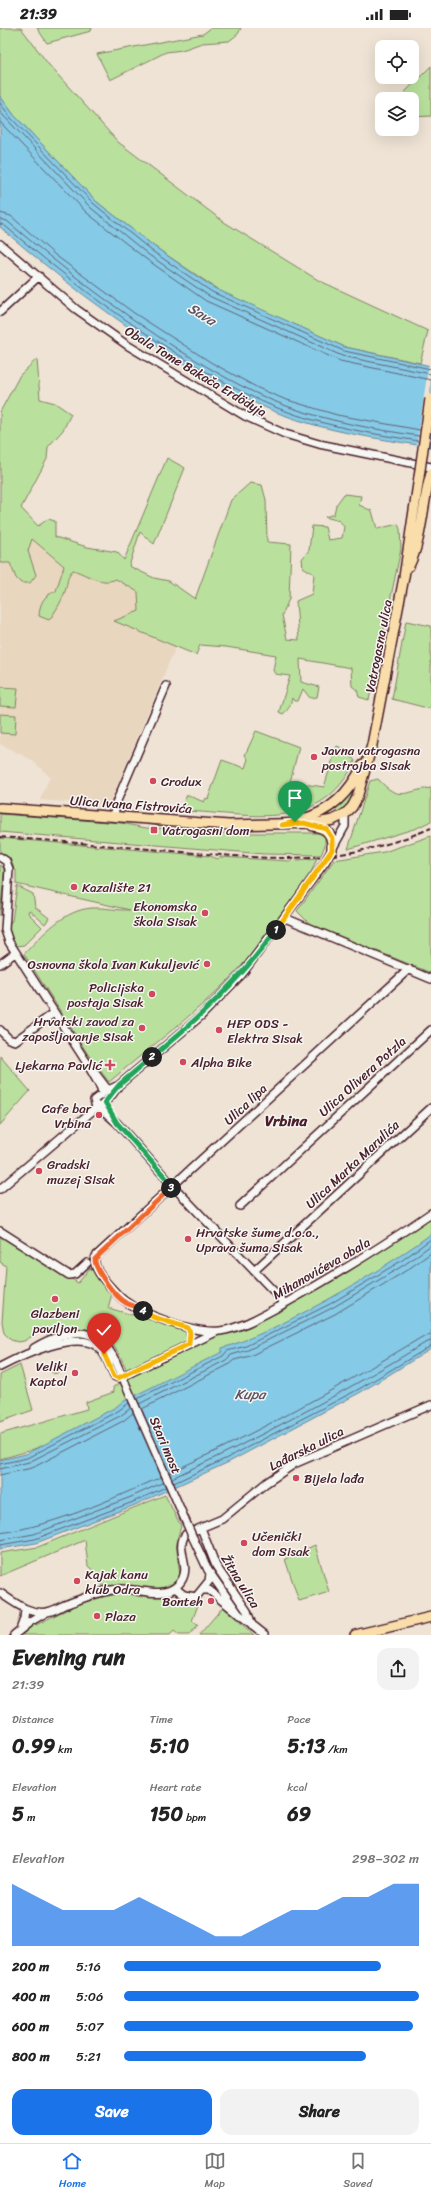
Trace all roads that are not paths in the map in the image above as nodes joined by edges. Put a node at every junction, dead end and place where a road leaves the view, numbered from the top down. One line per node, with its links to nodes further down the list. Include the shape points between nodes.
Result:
1 (0, 244): 2 (street, Obala Tome Bakača Erdödyja)
2 (39, 276): 3 (street); 5 (street, Obala Tome Bakača Erdödyja, via 76,309 127,345 253,420 285,434 319,444)
3 (0, 312)
4 (431, 394): 7 (main road, Vatrogasna ulica, bridge)
5 (431, 467)
6 (431, 473): 7 (main road, via 416,545)
7 (404, 576): 9 (main road, Vatrogasna ulica)
8 (166, 686): 12 (street, via 116,803)
9 (372, 745): 11 (main road, Vatrogasna ulica, via 357,798); 14 (main road, via 357,776 340,799 316,815)
10 (0, 808): 12 (main road, Ulica Ivana Fistrovića)
11 (345, 814): 13 (main road, via 329,821); 15 (street, via 345,826)
12 (114, 816): 14 (main road, Ulica Ivana Fistrovića, via 229,825)
13 (304, 823): 14 (main road); 15 (main road, via 326,829 332,838)
14 (282, 825)
15 (332, 850): 17 (street)
16 (0, 857): 18 (street, via 6,861 9,869 5,930)
17 (285, 918): 20 (street); 25 (street, via 220,998)
18 (15, 954): 19 (street); 22 (street)
19 (0, 964)
20 (408, 969): 21 (street); 30 (street, Ulica lipa)
21 (431, 978)
22 (54, 1013): 23 (street, via 14,1041); 25 (street)
23 (0, 1030)
24 (431, 1030): 32 (street, Ulica Olivera Potzla)
25 (107, 1093): 26 (street); 27 (street)
26 (105, 1102): 27 (street); 29 (street)
27 (97, 1105): 29 (street); 31 (street)
28 (431, 1108): 37 (street, Ulica Marka Marulića)
29 (117, 1123): 30 (street)
30 (173, 1186): 35 (street, Ulica lipa); 37 (street)
31 (0, 1189)
32 (240, 1206)
33 (431, 1213): 38 (street, Mihanovićeva obala, via 347,1269)
34 (0, 1231): 36 (street, via 69,1275 75,1274)
35 (96, 1256): 39 (street, Mihanovićeva obala, via 97,1270 124,1302 138,1307 148,1315)
36 (87, 1263)
37 (254, 1271): 38 (street)
38 (283, 1304): 40 (street, Mihanovićeva obala, via 243,1324)
39 (187, 1327): 40 (street, Mihanovićeva obala); 41 (street, via 190,1333)
40 (218, 1331): 41 (street, Mihanovićeva obala)
41 (189, 1344): 42 (street, Mihanovićeva obala, via 118,1378 114,1376 101,1349 85,1340 74,1340)
42 (26, 1354): 43 (street); 46 (street, Stari most, bridge, via 50,1340 74,1332 93,1335 107,1346)
43 (0, 1367)
44 (431, 1405): 45 (street, Lađarska ulica, via 294,1464 266,1483 225,1518)
45 (201, 1528): 48 (street, Lađarska ulica, via 184,1537 182,1546 185,1573); 55 (street, Žitna ulica, via 216,1566 247,1611)
46 (193, 1538): 47 (street, Žitna ulica)
47 (210, 1572): 49 (street, Žitna ulica, via 210,1579); 53 (street, Žitna ulica)
48 (176, 1588): 49 (street, via 189,1597 196,1597); 52 (street, via 162,1593 112,1590)
49 (203, 1590): 53 (street, Žitna ulica, via 209,1590)
50 (0, 1593): 51 (street)
51 (25, 1609): 52 (street); 56 (street)
52 (47, 1612): 56 (street)
53 (238, 1612): 55 (street, Žitna ulica)
54 (431, 1617): 57 (main road)
55 (252, 1625): 59 (street, Žitna ulica)
56 (20, 1629): 58 (street)
57 (380, 1632): 60 (main road)
58 (14, 1635)
59 (265, 1635)
60 (354, 1635)

